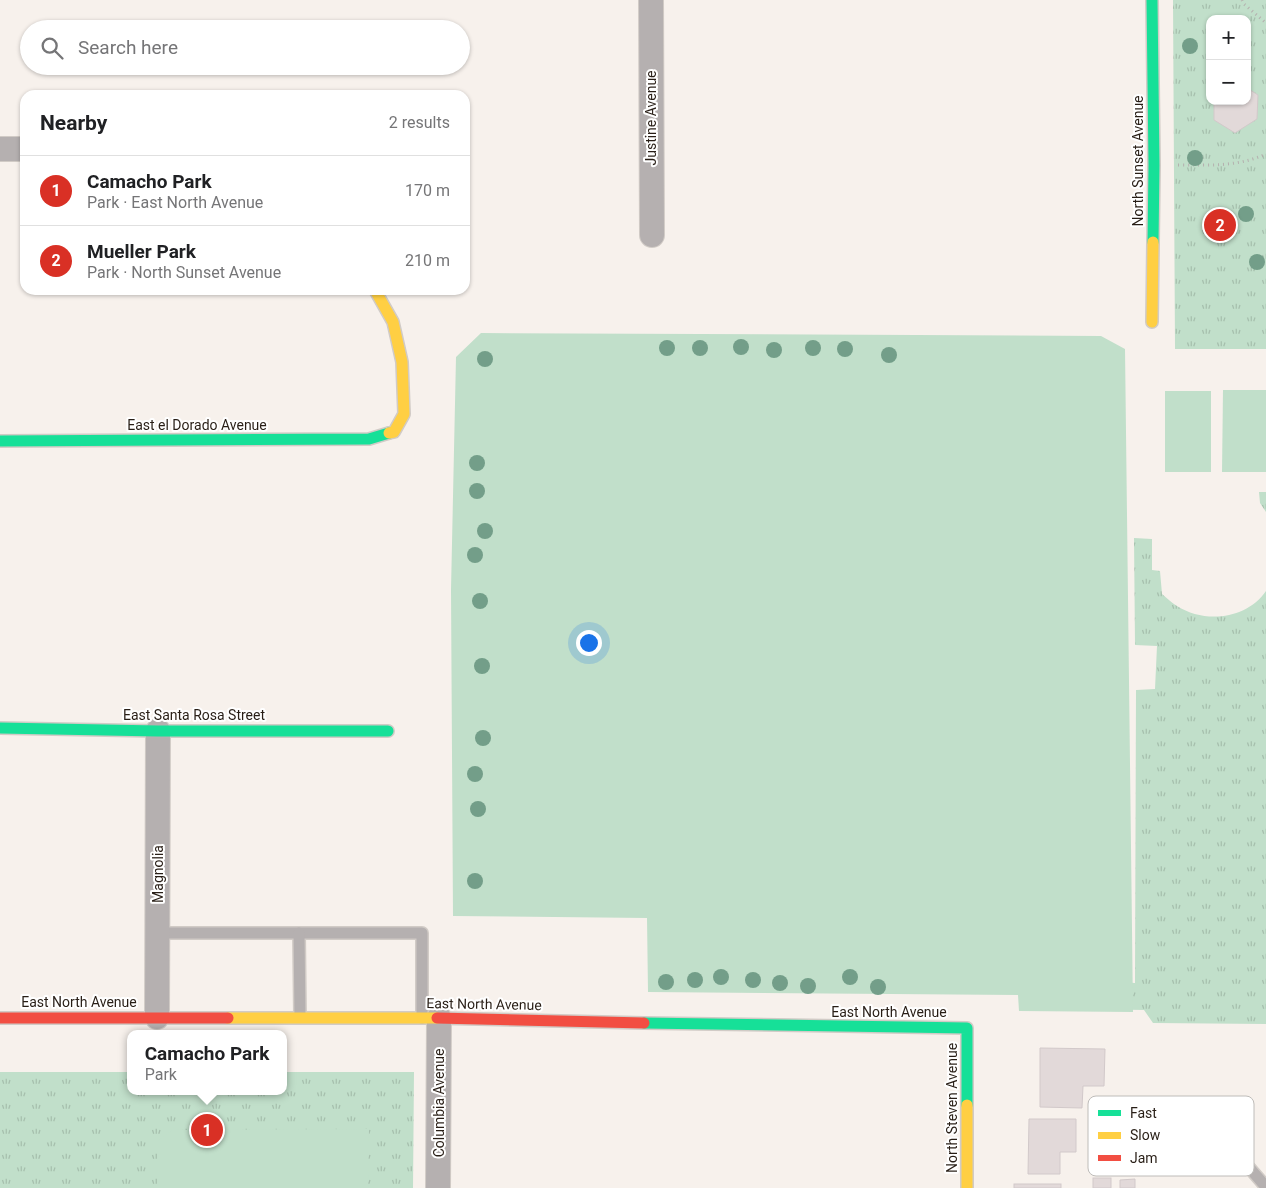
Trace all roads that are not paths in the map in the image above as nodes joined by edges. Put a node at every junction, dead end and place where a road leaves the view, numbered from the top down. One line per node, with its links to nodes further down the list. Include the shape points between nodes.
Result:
1 (650, 0): 5 (street, Justine Avenue)
2 (1152, 0): 7 (street, North Sunset Avenue)
3 (0, 149): 4 (street)
4 (20, 149)
5 (652, 235)
6 (379, 295): 8 (street, East el Dorado Avenue, via 393,322 402,362 404,414 394,432 369,439)
7 (1152, 322)
8 (0, 441)
9 (0, 728): 10 (street, East Santa Rosa Street)
10 (158, 731): 11 (street, East Santa Rosa Street); 12 (street, Magnolia)
11 (388, 731)
12 (157, 932): 13 (lane); 14 (street, Magnolia)
13 (299, 933): 15 (lane); 17 (lane, via 422,933)
14 (157, 1017): 15 (street, East North Avenue); 16 (street, East North Avenue)
15 (300, 1017): 17 (street, East North Avenue)
16 (0, 1018)
17 (430, 1018): 18 (street, East North Avenue); 21 (street, Columbia Avenue)
18 (967, 1028): 22 (street, North Steven Avenue)
19 (1254, 1173): 20 (lane)
20 (1266, 1187)
21 (438, 1188)
22 (967, 1188)

